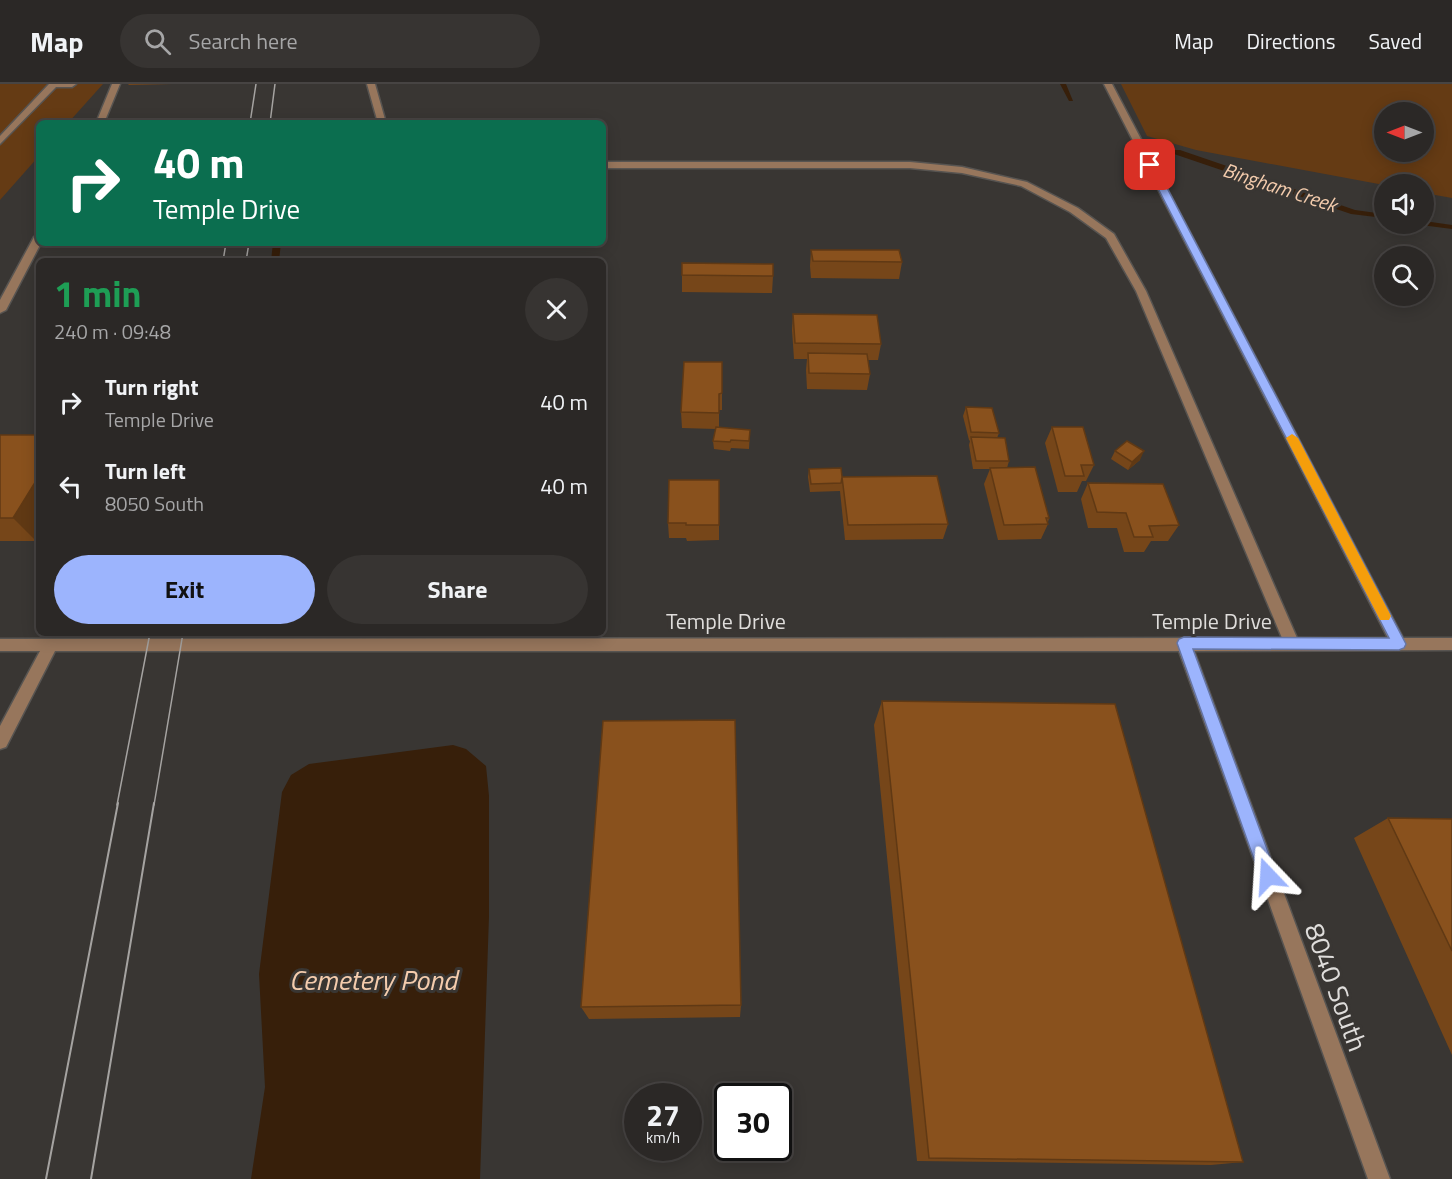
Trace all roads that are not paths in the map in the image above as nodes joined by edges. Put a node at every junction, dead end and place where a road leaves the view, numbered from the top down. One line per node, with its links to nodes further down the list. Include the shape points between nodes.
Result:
1 (53, 84): 2 (street); 8 (street)
2 (72, 84)
3 (116, 84): 6 (street)
4 (371, 84): 7 (street)
5 (1108, 84): 14 (street)
6 (101, 120)
7 (381, 120)
8 (0, 141)
9 (606, 165): 13 (street, via 910,165 962,170 1024,184 1074,210 1110,236 1141,291)
10 (36, 243): 11 (street)
11 (0, 310)
12 (1184, 643): 13 (street, Temple Drive); 17 (street, Temple Drive); 20 (street, 8040 South)
13 (1292, 644): 14 (street, Temple Drive)
14 (1399, 644): 15 (street, Temple Drive)
15 (1452, 644)
16 (0, 645): 17 (street, Temple Drive)
17 (51, 645): 18 (street)
18 (5, 722): 19 (street)
19 (0, 742)
20 (1379, 1179)

